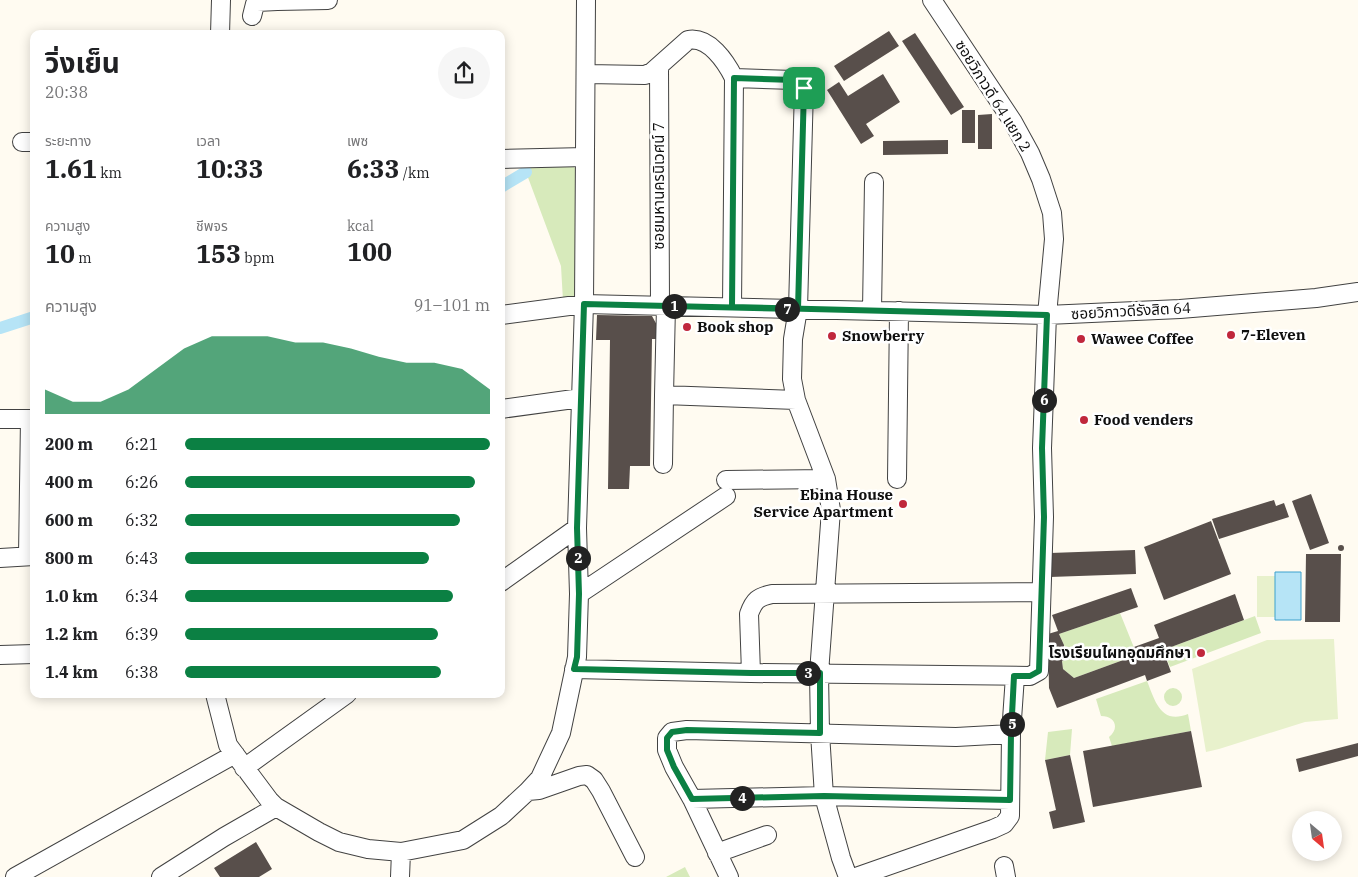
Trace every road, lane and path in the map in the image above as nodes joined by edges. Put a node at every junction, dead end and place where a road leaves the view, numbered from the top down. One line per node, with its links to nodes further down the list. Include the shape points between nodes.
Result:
1 (221, 0): 7 (street)
2 (328, 0): 5 (street)
3 (586, 0): 9 (street)
4 (932, 0): 22 (street, ซอยวิภาวดี 64 แยก 2, via 1013,122 1045,190 1052,213 1054,239)
5 (277, 1): 6 (street, via 257,2)
6 (252, 16)
7 (220, 30)
8 (659, 66): 9 (street, via 645,75); 10 (street, via 688,40 694,39 715,50); 16 (street, ซอยมหานครนิเวศน์ 7)
9 (586, 74): 11 (street)
10 (734, 78): 17 (street); 18 (street, via 794,80 804,88)
11 (585, 157): 12 (street); 15 (street)
12 (505, 159)
13 (874, 182): 19 (street)
14 (1358, 292): 22 (street, ซอยวิภาวดีรังสิต 64, via 1180,309)
15 (584, 304): 16 (street, ซอยวิภาวดีรังสิต 64); 21 (street, ซอยวิภาวดีรังสิต 64); 24 (street)
16 (663, 306): 17 (street, ซอยวิภาวดีรังสิต 64); 23 (street, ซอยมหานครนิเวศน์ 7)
17 (732, 307): 18 (street, ซอยวิภาวดีรังสิต 64)
18 (798, 309): 19 (street, ซอยวิภาวดีรังสิต 64); 25 (street, via 792,378)
19 (872, 311): 20 (street, ซอยวิภาวดีรังสิต 64)
20 (899, 311): 22 (street, ซอยวิภาวดีรังสิต 64); 31 (street)
21 (505, 314)
22 (1047, 315): 36 (street, ซอยวิภาวดี 64 แยก 2)
23 (664, 395): 25 (street); 29 (street, ซอยมหานครนิเวศน์ 7)
24 (581, 398): 26 (street); 32 (street)
25 (796, 400): 30 (street)
26 (505, 408)
27 (0, 419): 28 (street)
28 (30, 419)
29 (663, 464)
30 (826, 479): 37 (street, via 726,488); 38 (street, via 832,510)
31 (897, 479)
32 (577, 528): 35 (street); 37 (street)
33 (30, 556): 34 (street)
34 (0, 558)
35 (505, 579)
36 (1041, 592): 38 (street); 44 (street, ซอยวิภาวดี 64 แยก 2, via 1039,671 1030,676)
37 (579, 594): 41 (street)
38 (826, 594): 42 (street, via 760,597 749,614); 43 (street)
39 (30, 654): 40 (street)
40 (0, 656)
41 (574, 669): 42 (street); 50 (street, via 561,733 540,778)
42 (751, 673): 43 (street)
43 (820, 673): 44 (street); 47 (street)
44 (1014, 676): 48 (street)
45 (216, 698): 49 (street, via 228,745)
46 (340, 698): 49 (street)
47 (820, 733): 48 (street, via 956,737); 51 (street); 52 (street, via 672,732 667,738 667,750)
48 (1011, 734): 53 (street)
49 (239, 761): 54 (street); 59 (street)
50 (528, 790): 56 (street, via 501,816 463,840); 58 (street, via 587,775 594,780)
51 (824, 796): 52 (street); 53 (street); 63 (street)
52 (692, 799): 57 (street)
53 (1010, 800): 64 (street, via 1010,816 1004,824)
54 (276, 807): 56 (street, via 339,842); 60 (street)
55 (767, 835): 57 (street)
56 (401, 852): 61 (street)
57 (717, 853): 62 (street)
58 (635, 857)
59 (15, 877)
60 (161, 877)
61 (400, 877)
62 (729, 877)
63 (848, 877)
64 (856, 877)

